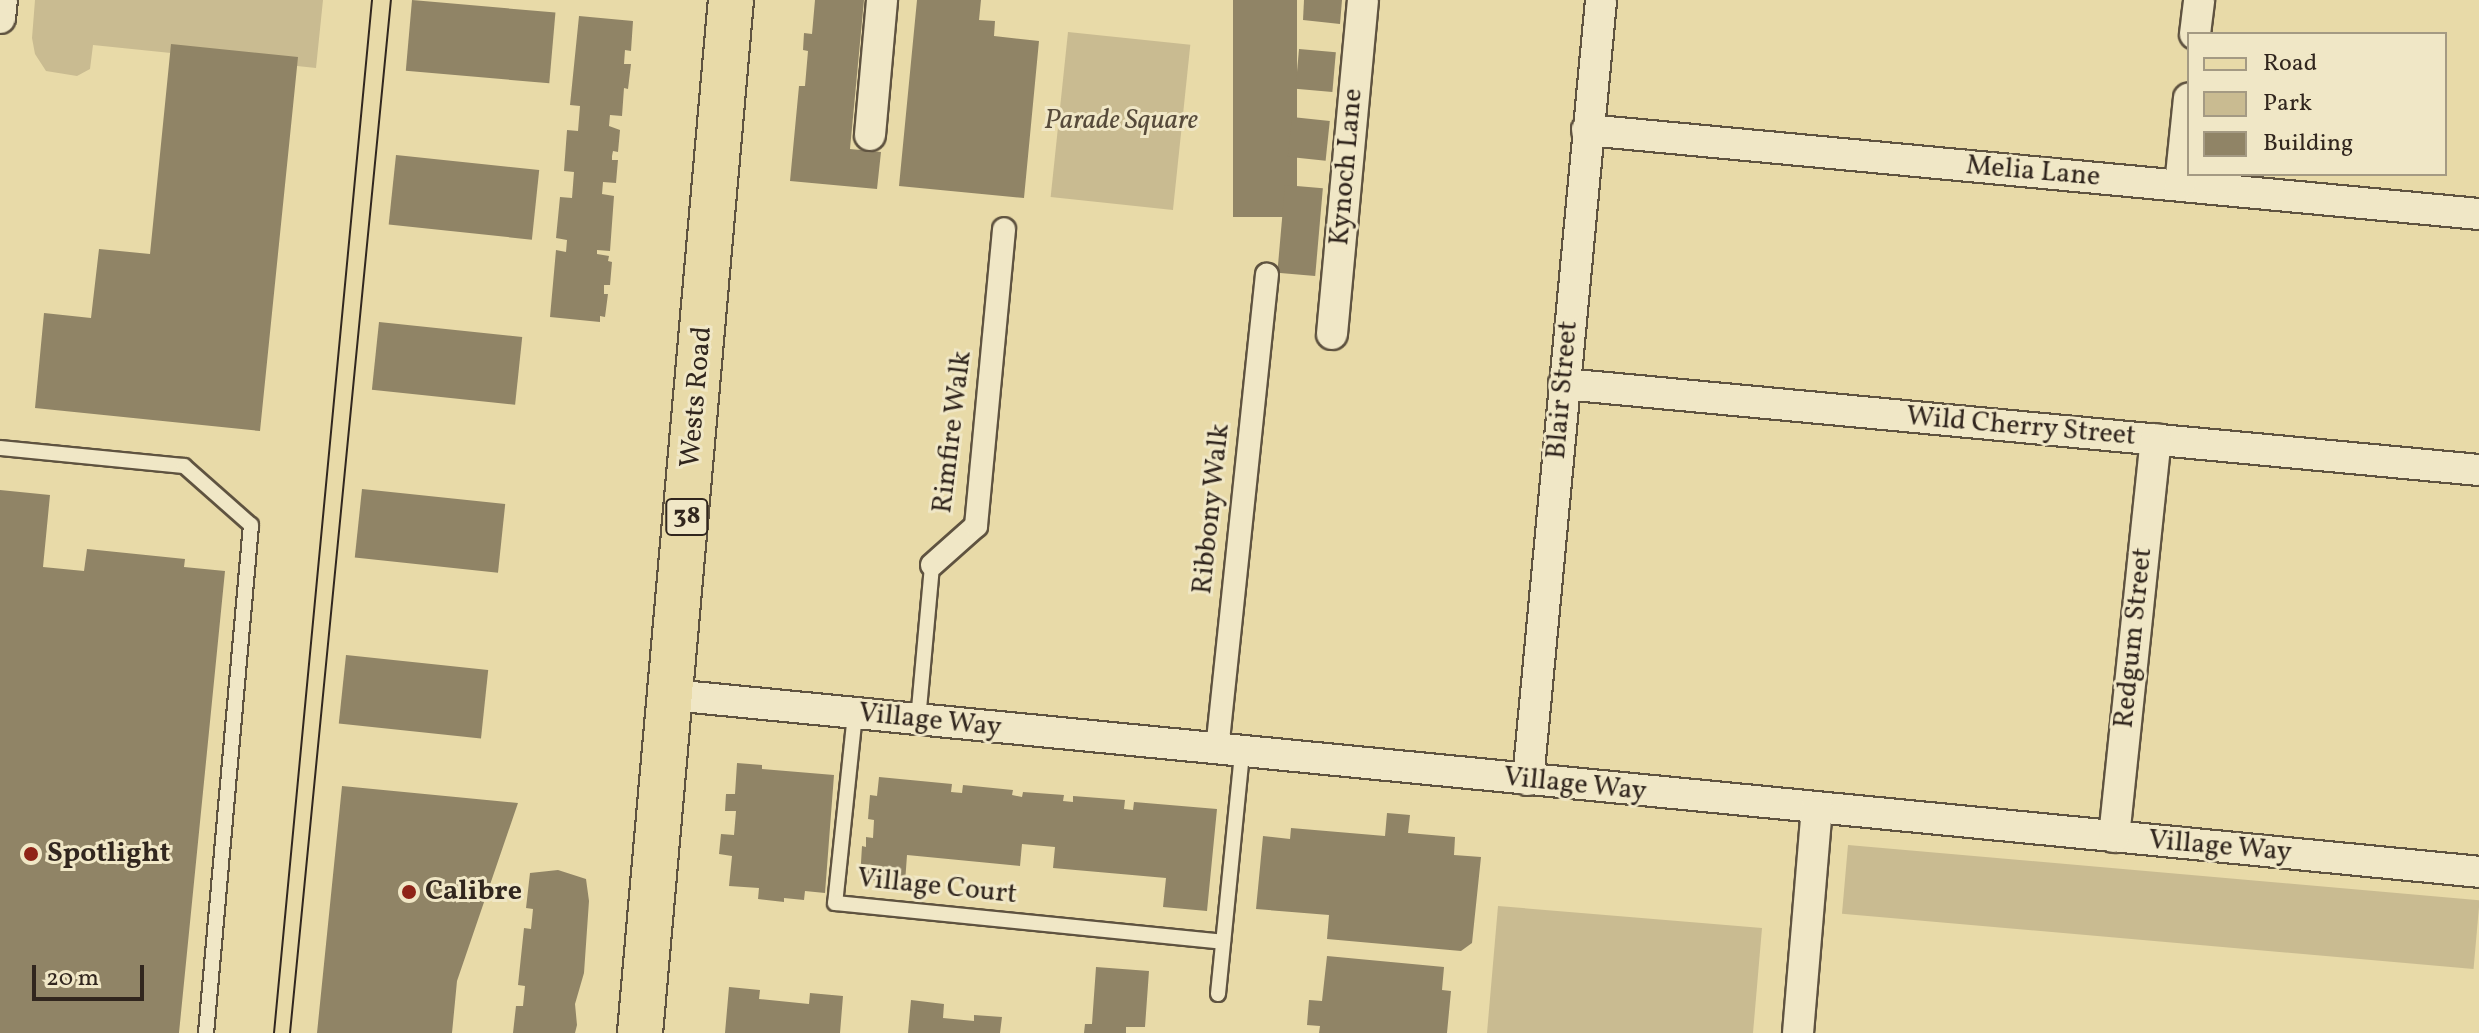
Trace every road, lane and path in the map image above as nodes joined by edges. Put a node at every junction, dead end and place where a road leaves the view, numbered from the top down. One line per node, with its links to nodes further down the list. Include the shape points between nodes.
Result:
1 (2, 0): 7 (street)
2 (731, 0): 22 (main road, Wests Road / 38)
3 (882, 0): 11 (street)
4 (1363, 0): 16 (street, Kynoch Lane)
5 (1601, 0): 10 (street, Blair Street)
6 (2199, 0): 8 (street)
7 (0, 18)
8 (2195, 32)
9 (2187, 117): 12 (street)
10 (1587, 130): 12 (street, Melia Lane); 17 (street, Blair Street)
11 (870, 135)
12 (2180, 185): 13 (street, Melia Lane)
13 (2479, 214)
14 (1004, 229): 21 (street, Rimfire Walk, via 976,526)
15 (1267, 275): 25 (street, Ribbony Walk)
16 (1332, 334)
17 (1564, 384): 18 (street, Wild Cherry Street); 26 (street, Blair Street)
18 (2156, 439): 20 (street, Wild Cherry Street); 28 (street, Redgum Street)
19 (0, 448): 32 (lane, via 184,466 251,525)
20 (2479, 470)
21 (932, 565): 24 (lane, Rimfire Walk)
22 (672, 695): 23 (street, Village Way); 33 (main road, Wests Road / 38)
23 (855, 714): 24 (street, Village Way); 30 (lane, Village Court, via 835,903)
24 (918, 720): 25 (street, Village Way)
25 (1230, 751): 26 (street, Village Way); 30 (lane)
26 (1528, 780): 27 (street, Village Way)
27 (1817, 808): 28 (street, Village Way); 34 (street)
28 (2114, 837): 29 (street, Village Way)
29 (2479, 872)
30 (1223, 942): 31 (lane)
31 (1218, 994)
32 (206, 1033)
33 (640, 1033)
34 (1798, 1033)

